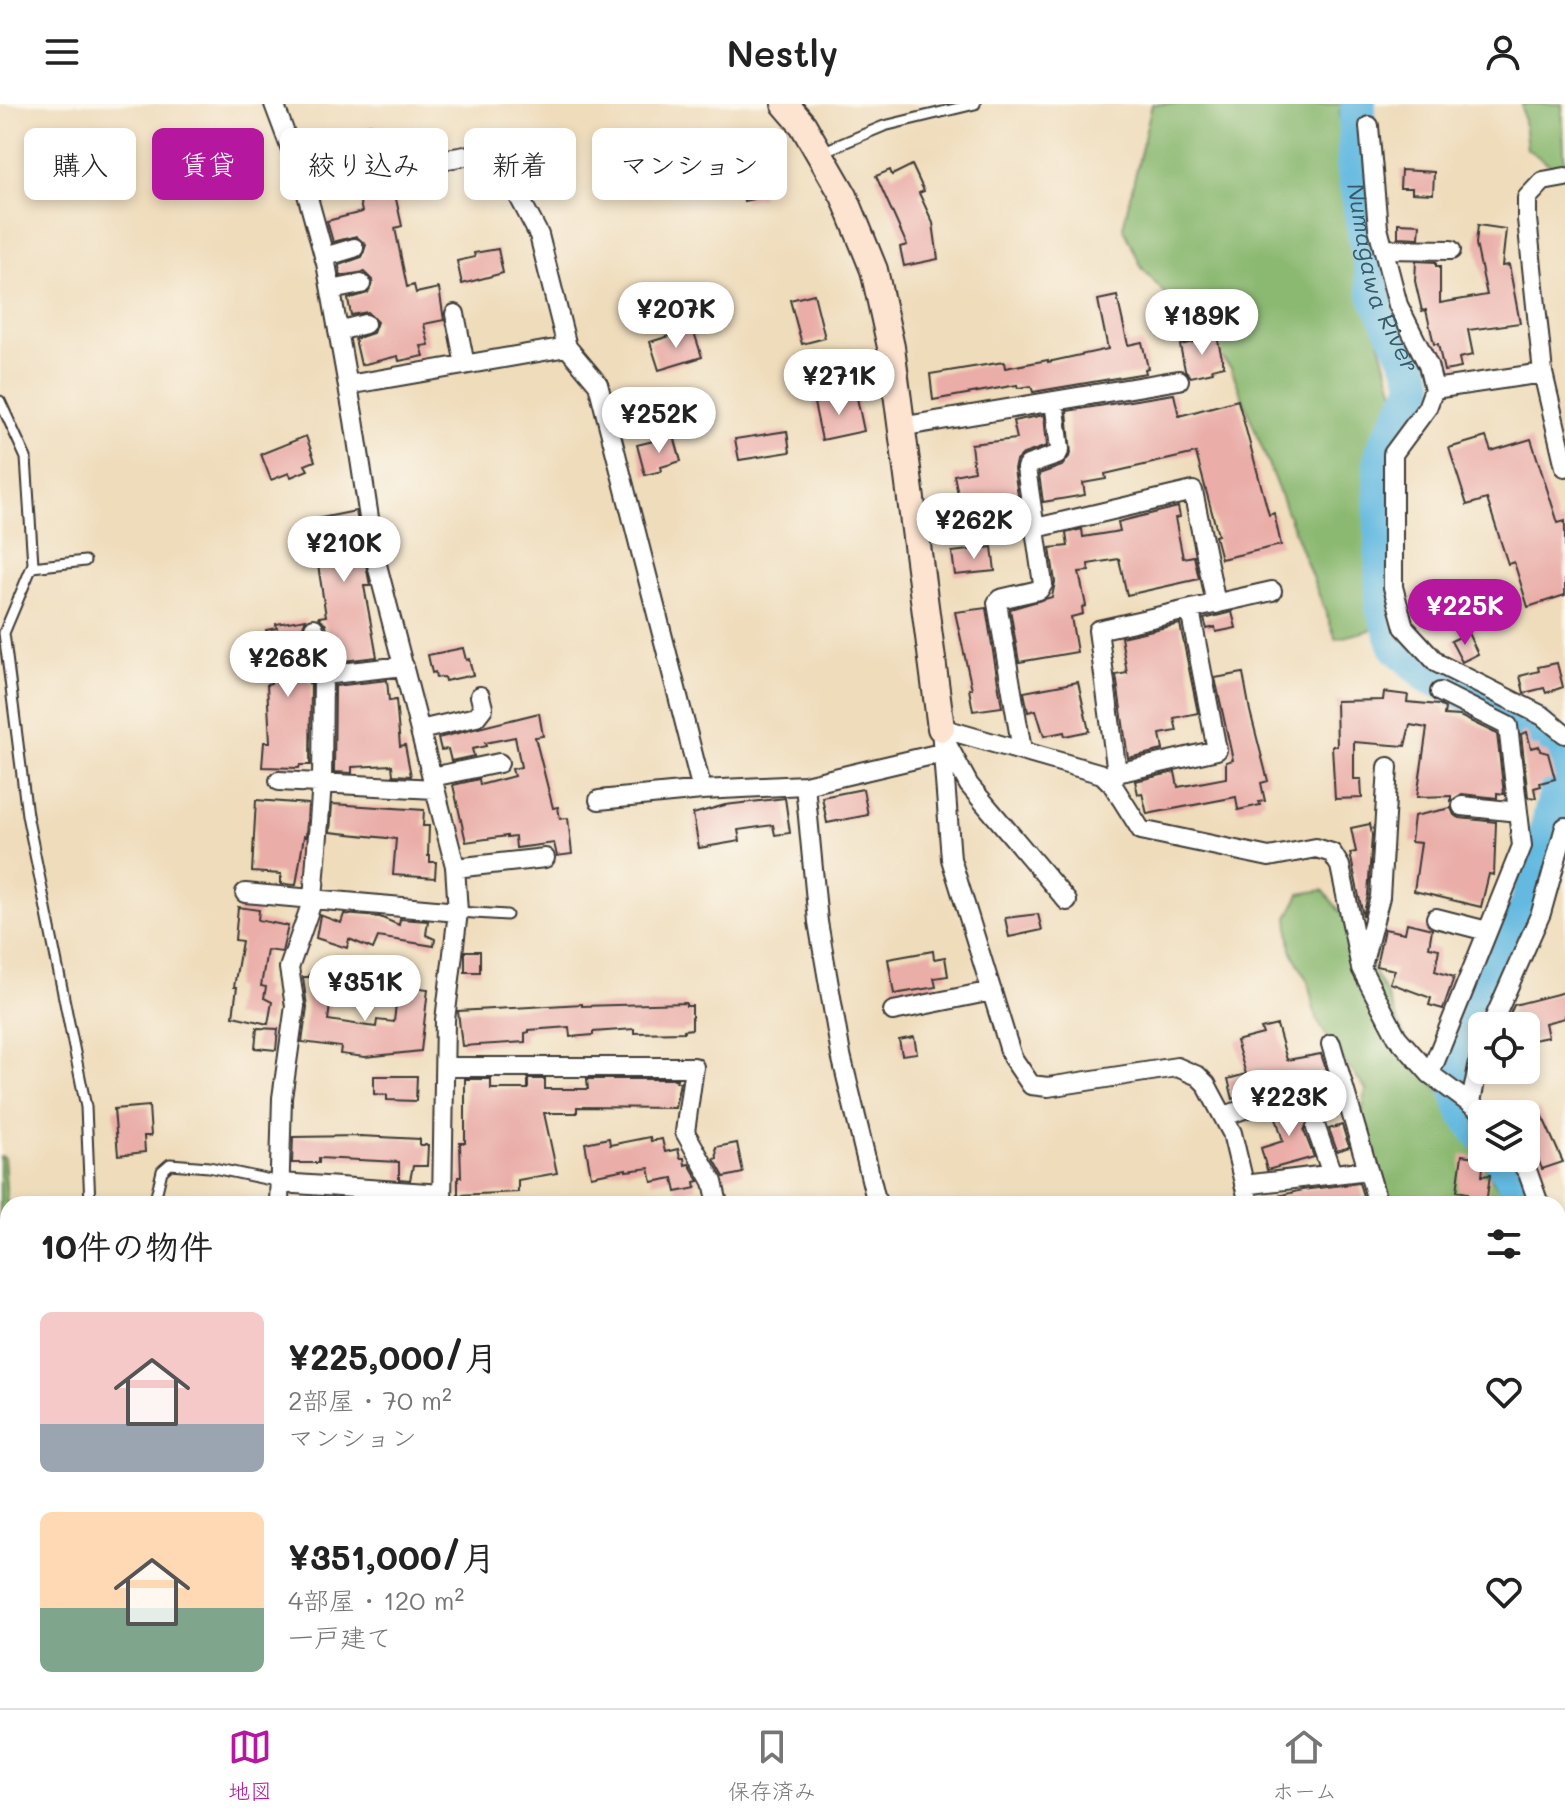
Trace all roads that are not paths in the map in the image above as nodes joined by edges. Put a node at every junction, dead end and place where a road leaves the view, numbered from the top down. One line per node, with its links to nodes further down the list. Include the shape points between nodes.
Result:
1 (274, 104): 5 (street)
2 (785, 104): 6 (street)
3 (975, 104): 6 (lane, via 884,126)
4 (1369, 126): 11 (street)
5 (283, 128)
6 (819, 153): 27 (street, via 844,196 874,270 891,347)
7 (448, 159): 19 (street, via 495,151 539,235)
8 (1565, 177): 21 (street, via 1543,181 1527,198)
9 (309, 200): 13 (street)
10 (354, 248): 13 (street)
11 (1383, 249): 12 (street); 24 (street, via 1398,305)
12 (1451, 250)
13 (324, 257): 15 (street)
14 (361, 284): 15 (street)
15 (331, 290): 18 (street)
16 (455, 314): 20 (street)
17 (365, 324): 18 (street)
18 (338, 331): 23 (street)
19 (567, 347): 20 (street); 51 (street, via 598,384)
20 (465, 365): 23 (street)
21 (1543, 373): 24 (street); 28 (street)
22 (1179, 380): 26 (street)
23 (348, 385): 36 (street, via 375,557)
24 (1434, 389): 41 (street, via 1427,408 1393,454 1393,587 1404,627 1437,663 1543,716)
25 (0, 401): 31 (lane, via 26,458)
26 (1054, 401): 27 (street); 29 (street, via 1060,449 1026,468)
27 (900, 427): 42 (street)
28 (1565, 467)
29 (1036, 528): 33 (street, via 1193,491); 43 (street, via 1043,584 1039,590 997,603)
30 (85, 561): 31 (lane)
31 (32, 567): 81 (lane, via 4,633 27,815 86,1107)
32 (1272, 591): 33 (street)
33 (1216, 604): 34 (street)
34 (1190, 610): 46 (street, via 1098,630); 46 (street, via 1217,750)
35 (314, 628): 37 (street)
36 (404, 666): 37 (street); 40 (street)
37 (323, 675): 48 (street)
38 (1440, 692): 54 (street, via 1508,726)
39 (480, 696): 40 (street, via 483,708 476,717)
40 (420, 730): 49 (street)
41 (1565, 734)
42 (941, 738): 43 (street); 50 (street); 60 (street, via 969,785); 66 (street, via 951,859)
43 (1022, 750): 46 (street)
44 (499, 763): 49 (street)
45 (1388, 767): 65 (street, via 1380,897)
46 (1115, 778): 65 (street, via 1141,830 1269,857 1316,848 1332,853 1340,866)
47 (279, 781): 48 (street)
48 (322, 783): 49 (street); 59 (street)
49 (434, 783): 57 (street)
50 (805, 785): 51 (street); 87 (street, via 818,922 841,1055)
51 (702, 790): 52 (street)
52 (599, 800)
53 (1462, 806): 54 (street)
54 (1518, 812): 64 (street, via 1522,846)
55 (1565, 827): 68 (street, via 1541,913)
56 (545, 858): 57 (street)
57 (455, 868): 61 (street)
58 (245, 893): 59 (street)
59 (313, 899): 61 (street); 79 (street, via 289,968 295,1006 282,1098)
60 (1067, 901)
61 (458, 912): 62 (lane); 70 (street)
62 (507, 915)
63 (1436, 918): 64 (street)
64 (1487, 931): 71 (street)
65 (1361, 968): 71 (street, via 1397,1037)
66 (992, 991): 67 (street); 74 (street, via 1012,1057 1031,1085 1048,1087 1177,1067 1206,1084)
67 (893, 1011)
68 (1497, 1012)
69 (1331, 1044): 76 (street)
70 (445, 1067): 85 (street); 86 (street, via 694,1067 685,1132)
71 (1430, 1074): 73 (street)
72 (1304, 1087): 74 (street)
73 (1468, 1101)
74 (1225, 1116): 80 (street)
75 (1316, 1128): 78 (street)
76 (1368, 1170): 78 (street); 89 (street)
77 (1527, 1172): 90 (street)
78 (1332, 1174): 80 (street)
79 (281, 1183): 82 (lane, via 170,1164 162,1171); 83 (street); 84 (street)
80 (1244, 1185): 88 (street)
81 (90, 1196)
82 (156, 1196)
83 (280, 1196)
84 (412, 1196)
85 (442, 1196)
86 (716, 1196)
87 (875, 1196)
88 (1247, 1196)
89 (1376, 1196)
90 (1536, 1196)

